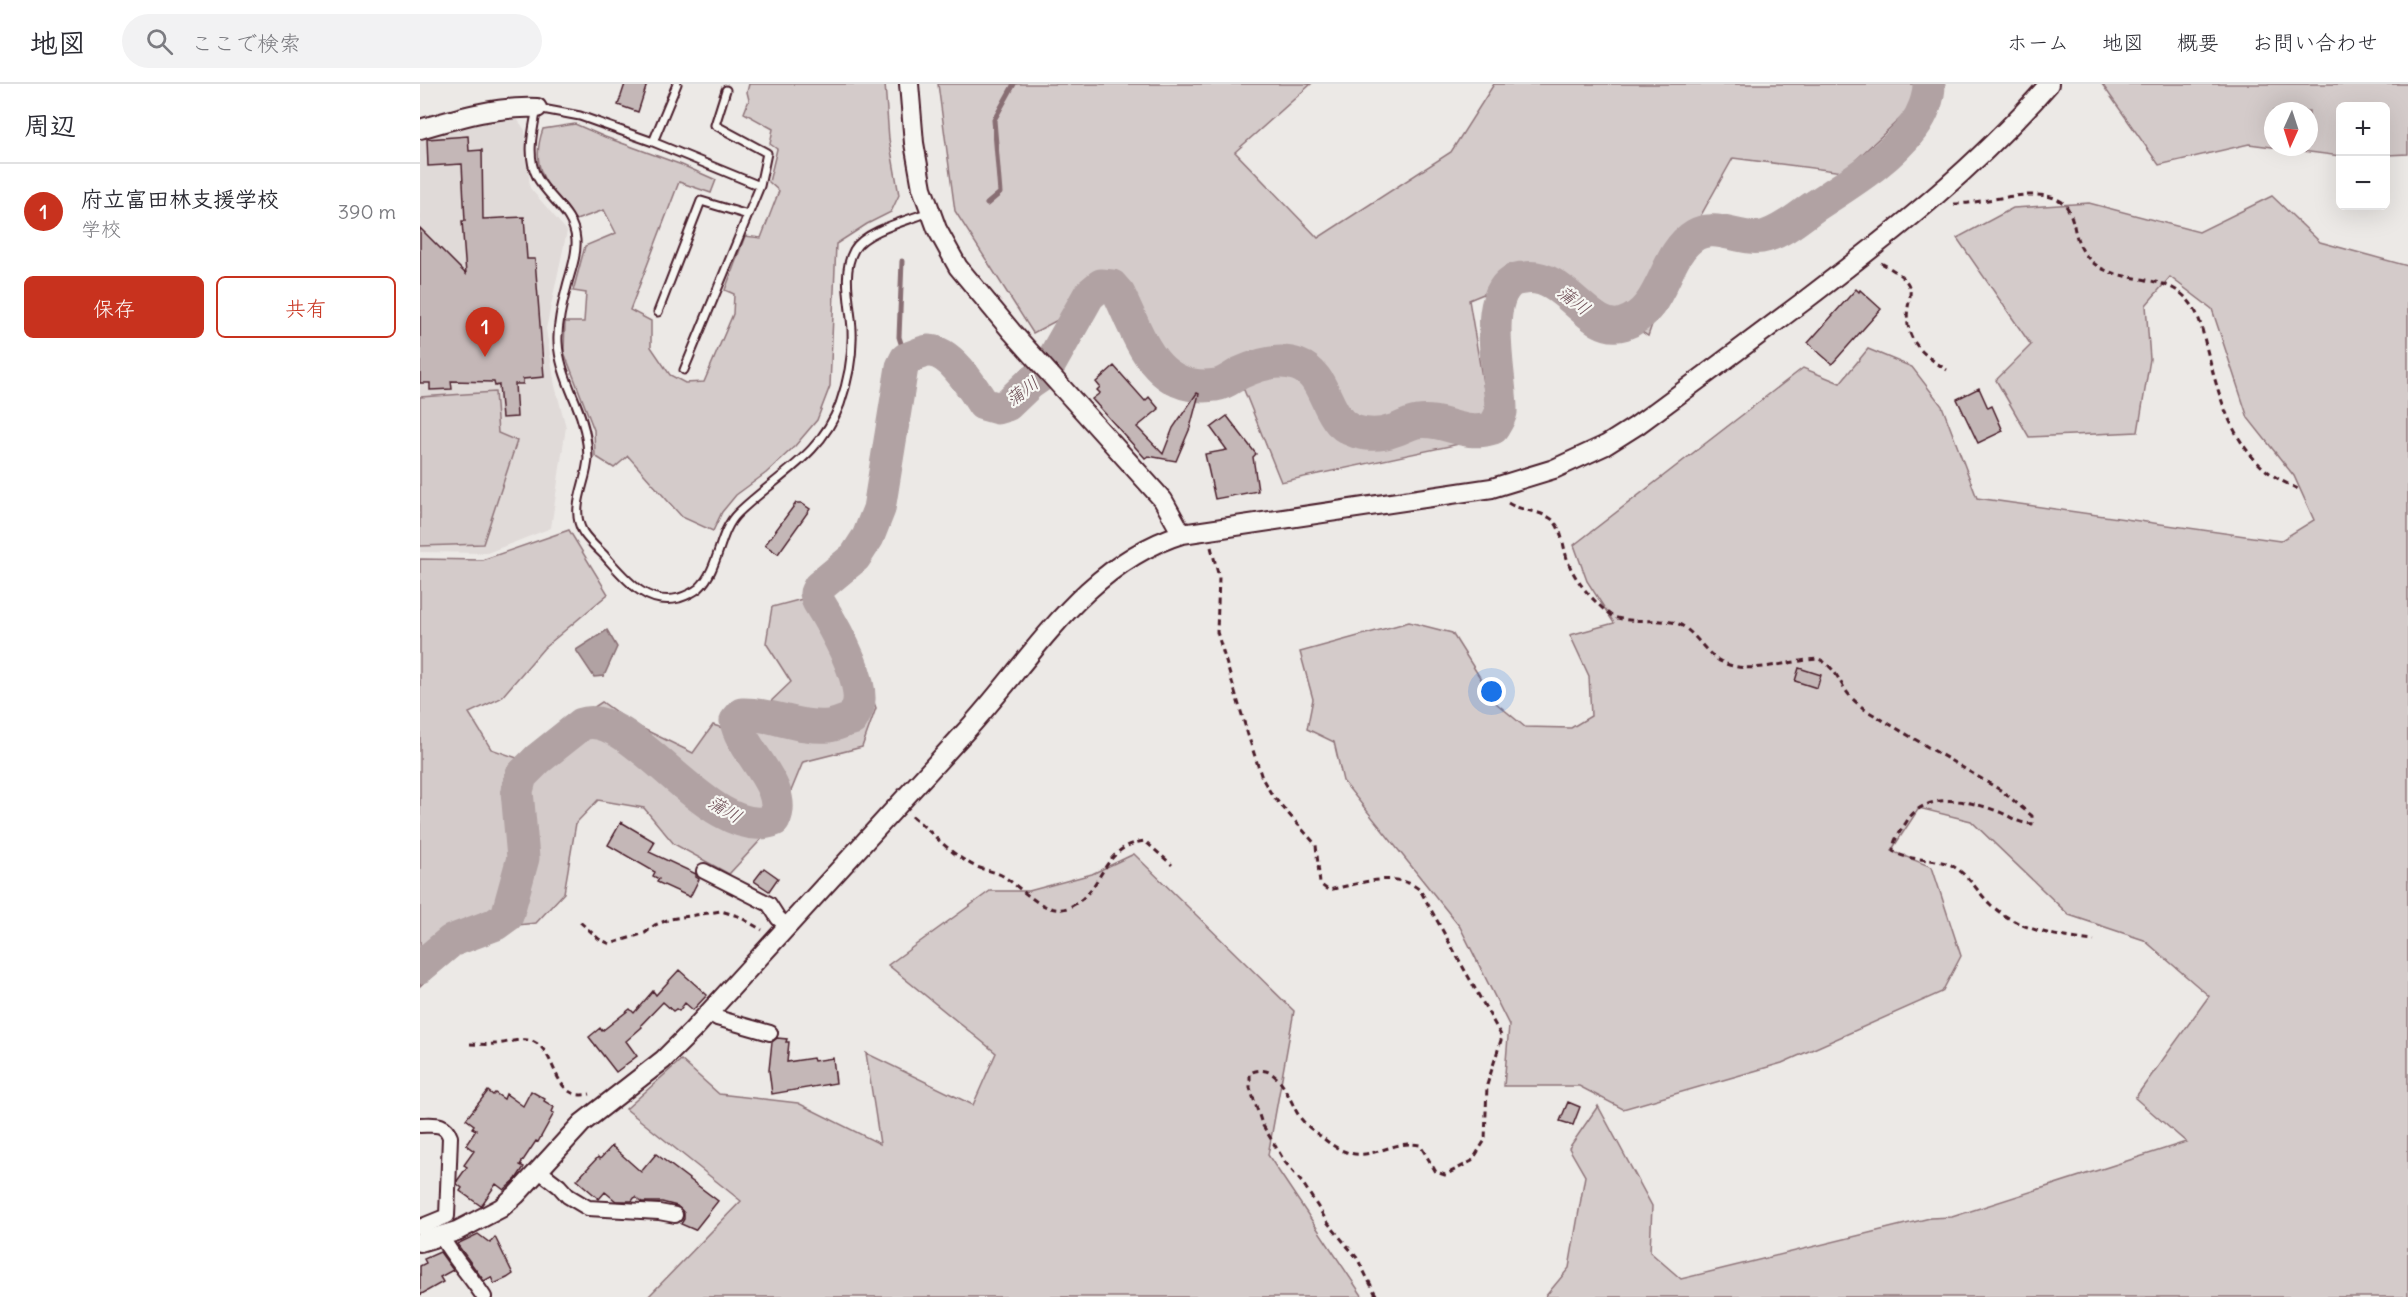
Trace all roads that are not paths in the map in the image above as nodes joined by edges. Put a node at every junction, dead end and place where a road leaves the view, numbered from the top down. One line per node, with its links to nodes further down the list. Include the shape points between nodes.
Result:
1 (677, 84): 7 (lane)
2 (909, 84): 9 (street, via 917,167)
3 (2049, 84): 13 (street, via 2003,136 1936,197 1606,445 1554,469 1495,487)
4 (726, 90): 8 (lane, via 715,125 767,153)
5 (537, 108): 6 (street, via 474,114); 7 (lane, via 580,116); 9 (lane, via 531,146 536,175 565,210 576,239 557,344 588,444 588,461 577,505 579,522 583,533 628,581 655,598 676,598 698,589 736,515 803,459 830,428 847,381 852,332 848,273 855,248 876,233)
6 (420, 129)
7 (653, 142): 8 (lane)
8 (760, 186): 10 (lane)
9 (929, 212): 13 (street, via 958,267 1011,332 1163,500)
10 (748, 216): 11 (lane, via 701,201); 12 (lane)
11 (658, 312)
12 (684, 370)
13 (1182, 534): 15 (street, via 1140,553 1087,592)
14 (704, 871): 15 (street, via 769,904)
15 (788, 927): 16 (street)
16 (710, 1012): 17 (street, via 717,1018); 19 (street, via 663,1060 582,1123)
17 (770, 1033)
18 (420, 1125): 21 (street, via 441,1125 450,1137 447,1216)
19 (538, 1170): 20 (street, via 588,1208); 22 (street, via 501,1208)
20 (675, 1215)
21 (420, 1227)
22 (441, 1236): 23 (street); 24 (street)
23 (420, 1242)
24 (484, 1297)

